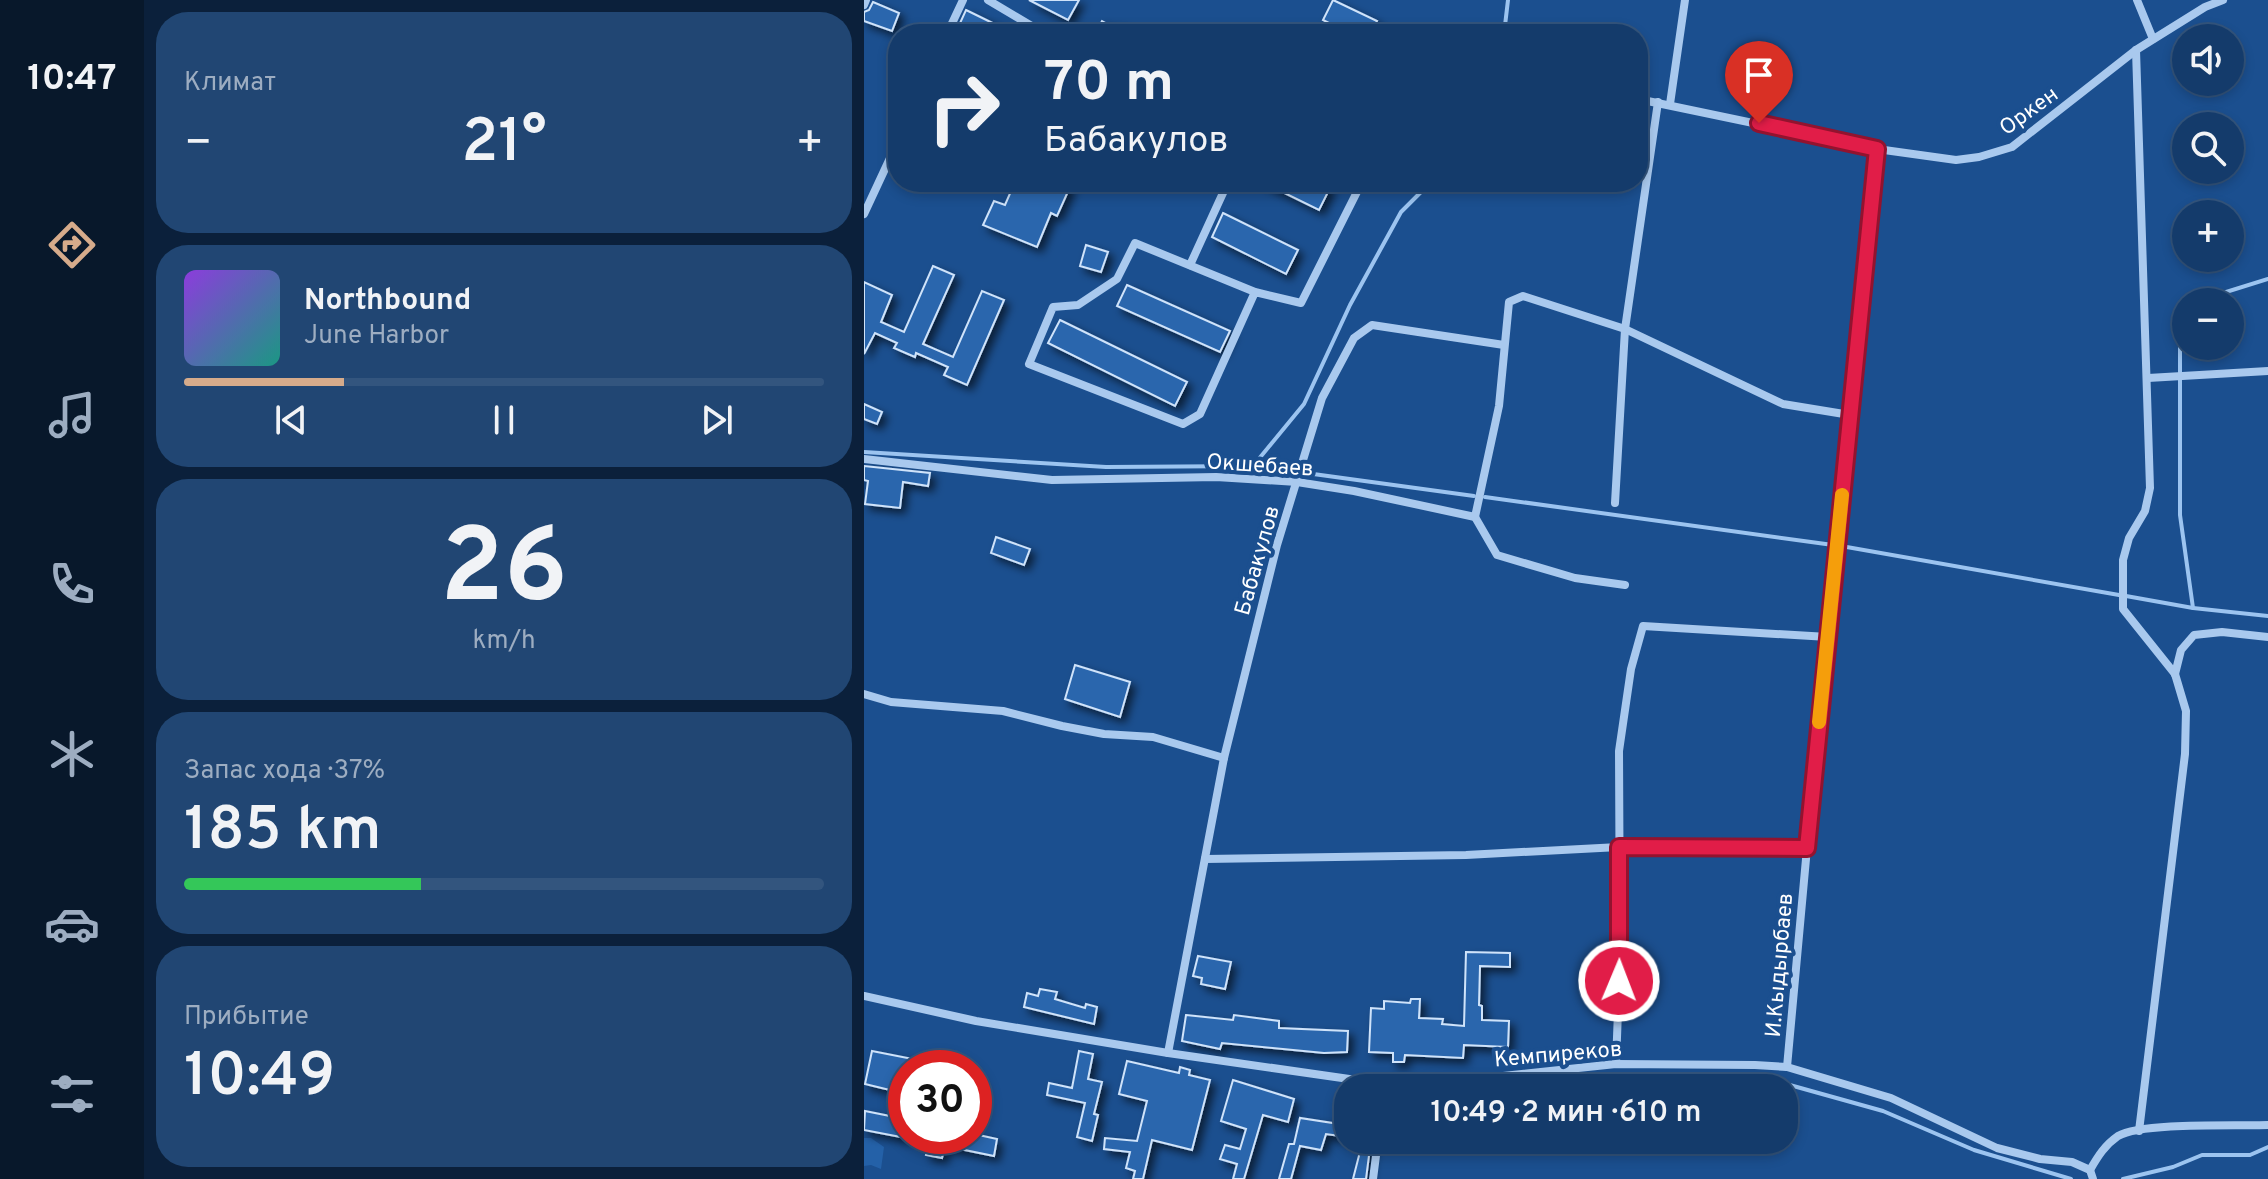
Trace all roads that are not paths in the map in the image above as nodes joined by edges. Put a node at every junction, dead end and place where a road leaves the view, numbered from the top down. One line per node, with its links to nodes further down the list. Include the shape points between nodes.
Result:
1 (963, 0): 6 (street)
2 (988, 0): 7 (street)
3 (1685, 0): 12 (street)
4 (2137, 0): 8 (street)
5 (2223, 0): 8 (street, Оркен)
6 (952, 24)
7 (1028, 24)
8 (2153, 39): 9 (street, Оркен)
9 (2136, 50): 13 (street, Оркен, via 2012,147 1956,160); 25 (street)
10 (1648, 100): 11 (street, Оркен)
11 (1658, 102): 12 (street, Оркен); 15 (street)
12 (1670, 104): 13 (street, Оркен)
13 (1877, 149): 26 (street, И.Кыдырбаев)
14 (888, 162): 19 (street)
15 (1648, 171)
16 (1223, 192): 20 (street)
17 (1356, 192): 21 (street, via 1301,303)
18 (1645, 192): 22 (street)
19 (864, 214)
20 (1190, 265): 21 (street); 21 (street, via 1135,243 1117,279 1078,305 1053,307 1029,364 1183,424 1200,414)
21 (1255, 292)
22 (1625, 329): 23 (street, via 1523,296 1509,302); 26 (street, via 1783,404); 29 (street)
23 (1504, 345): 28 (street, Бабакулов, via 1372,325 1354,338 1322,398); 30 (street, via 1499,406)
24 (2268, 371): 25 (street)
25 (2148, 378): 34 (street, via 2150,488 2123,560 2123,609)
26 (1850, 415): 32 (street, И.Кыдырбаев)
27 (864, 459): 28 (street, Окшебаев, via 1052,480 1216,477)
28 (1297, 482): 30 (street, Окшебаев); 36 (street, Бабакулов)
29 (1615, 503)
30 (1475, 517): 31 (street, via 1497,555 1575,578)
31 (1625, 585)
32 (1828, 637): 37 (street, via 1643,626 1619,751); 38 (street, И.Кыдырбаев)
33 (2268, 637): 34 (street, via 2194,635 2181,650)
34 (2175, 674): 47 (street, via 2186,711 2185,754)
35 (864, 694): 36 (street, via 891,702 1003,711 1104,734 1153,737)
36 (1224, 758): 39 (street, Бабакулов)
37 (1619, 847): 38 (street); 39 (street); 42 (street)
38 (1807, 848): 43 (street, И.Кыдырбаев)
39 (1205, 859): 41 (street, Бабакулов)
40 (864, 996): 41 (street, Кемпиреков)
41 (1168, 1053): 45 (street, Кемпиреков)
42 (1616, 1064): 43 (street, Кемпиреков); 44 (street, Кемпиреков)
43 (1787, 1067): 49 (street, Кемпиреков, via 1891,1098 1997,1148 2072,1162)
44 (1522, 1074)
45 (1334, 1078)
46 (2268, 1125): 47 (street)
47 (2139, 1131): 49 (street, via 2121,1134 2104,1147)
48 (1376, 1154): 50 (street)
49 (2092, 1174)
50 (1373, 1179)

